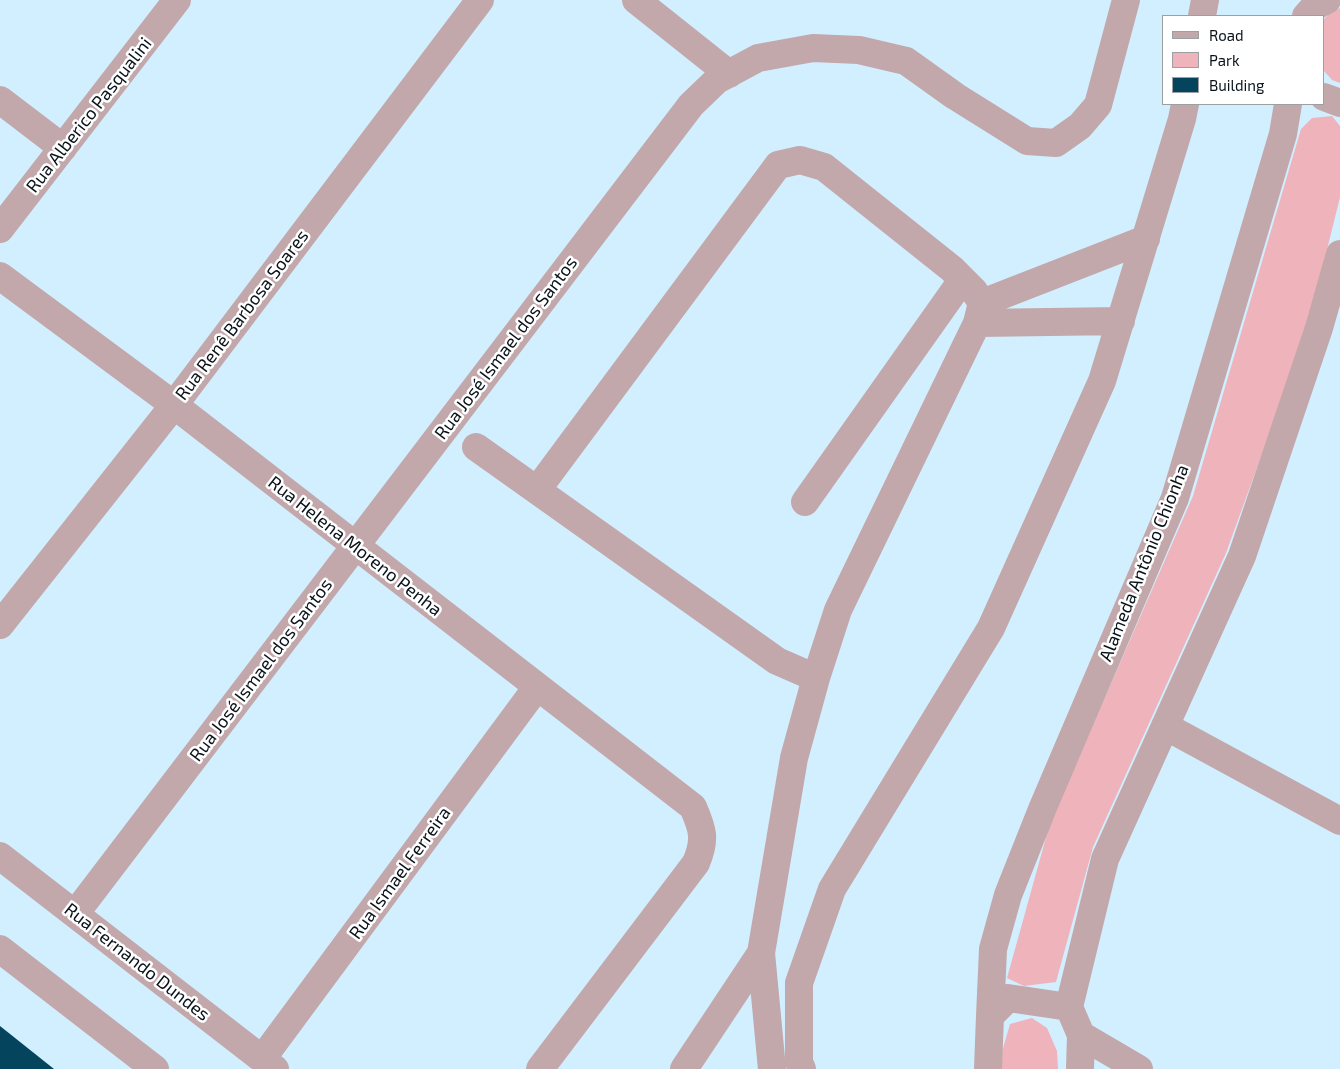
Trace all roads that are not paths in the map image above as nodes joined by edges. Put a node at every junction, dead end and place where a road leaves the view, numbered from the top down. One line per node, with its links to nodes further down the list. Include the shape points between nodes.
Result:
1 (177, 0): 17 (street, Rua Alberico Pasqualini)
2 (480, 0): 25 (street, Rua Renê Barbosa Soares)
3 (636, 0): 11 (street)
4 (1126, 0): 11 (street, Rua José Ismael dos Santos, via 1098,105 1080,126 1056,144 1027,141 906,61 859,50 813,48 758,58)
5 (1205, 0): 8 (street)
6 (1303, 0): 9 (street)
7 (1326, 0): 10 (street)
8 (1202, 15)
9 (1305, 15)
10 (1306, 15)
11 (729, 74): 29 (street, Rua José Ismael dos Santos, via 717,80 691,105)
12 (1325, 97): 14 (street)
13 (0, 100): 17 (street)
14 (1340, 103)
15 (1185, 105): 19 (street)
16 (1288, 105): 40 (street, Alameda Antônio Chionha, via 1283,134 1175,498 1008,895 993,950)
17 (63, 148): 18 (street, Rua Alberico Pasqualini)
18 (0, 229)
19 (1146, 238): 23 (street); 24 (street)
20 (1340, 254): 33 (street, via 1319,328 1242,556)
21 (0, 276): 25 (street, Rua Helena Moreno Penha)
22 (962, 280): 23 (street, via 974,291); 27 (street, via 952,268 824,167 800,160 778,165); 28 (street)
23 (979, 313): 24 (street); 31 (street, via 838,610)
24 (1121, 320): 47 (street, via 1102,381 991,628 832,889 800,983 799,1062)
25 (174, 405): 29 (street, Rua Helena Moreno Penha); 30 (street, Rua Renê Barbosa Soares)
26 (476, 447): 27 (street)
27 (536, 490): 31 (street, via 777,661)
28 (805, 502)
29 (355, 546): 32 (street, Rua Helena Moreno Penha); 36 (street, Rua José Ismael dos Santos)
30 (0, 626)
31 (816, 678): 38 (street, via 794,758)
32 (537, 687): 42 (street, Rua Ismael Ferreira); 44 (street, Rua Helena Moreno Penha, via 693,807 701,825 702,847 696,863)
33 (1165, 726): 34 (street); 39 (street, via 1105,859)
34 (1340, 821)
35 (0, 856): 36 (street, Rua Fernando Dundes)
36 (75, 914): 42 (street, Rua Fernando Dundes)
37 (0, 949): 43 (street)
38 (761, 953): 45 (street); 46 (street)
39 (1069, 1007): 40 (street, via 1008,998); 41 (street)
40 (990, 1016): 48 (street, Alameda Antônio Chionha)
41 (1081, 1036): 49 (street); 50 (street)
42 (269, 1064)
43 (155, 1069)
44 (540, 1069)
45 (684, 1069)
46 (772, 1069)
47 (802, 1069)
48 (988, 1069)
49 (1080, 1069)
50 (1139, 1069)

